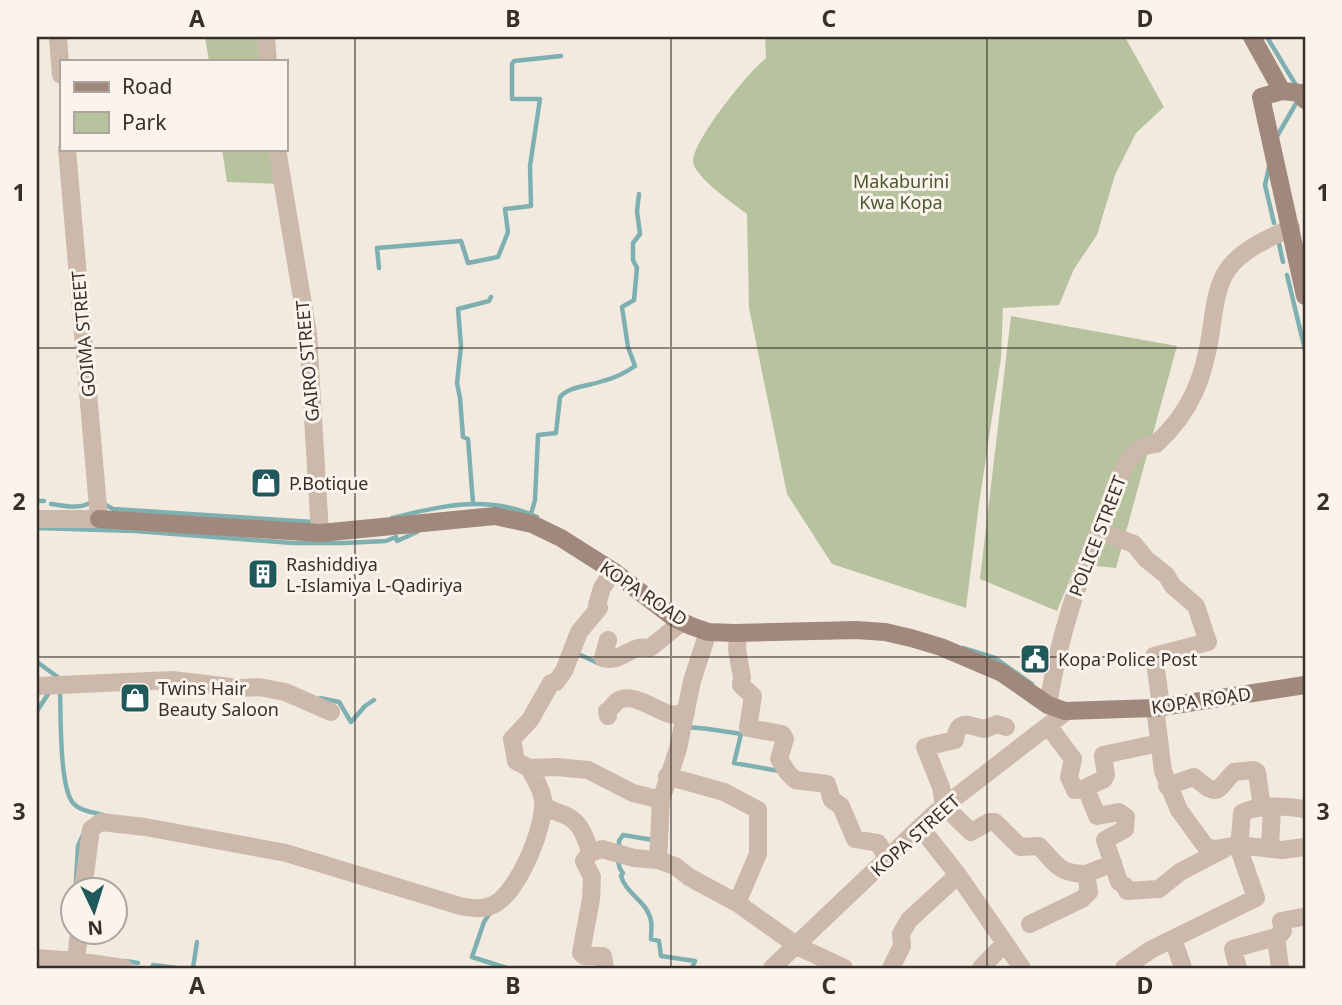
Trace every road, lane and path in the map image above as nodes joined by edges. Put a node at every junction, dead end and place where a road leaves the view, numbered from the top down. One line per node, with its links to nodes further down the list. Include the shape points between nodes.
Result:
1 (58, 37): 5 (street)
2 (266, 37): 4 (street)
3 (1252, 37): 6 (street)
4 (268, 60)
5 (60, 62)
6 (1282, 91): 7 (street, via 1301,93); 10 (street, via 1261,97)
7 (1305, 100)
8 (67, 150): 13 (street, GOIMA STREET)
9 (277, 150): 15 (street, GAIRO STREET, via 308,334)
10 (1291, 228): 11 (street); 14 (street, POLICE STREET, via 1262,242 1228,269 1216,300 1201,379 1189,404 1172,430 1129,459)
11 (1305, 296)
12 (37, 519): 13 (street)
13 (99, 519): 15 (street, KOPA ROAD)
14 (1098, 531): 23 (street, POLICE STREET, via 1072,598); 24 (street, via 1134,544 1196,606 1208,642 1154,656 1160,698)
15 (320, 533): 16 (street, KOPA ROAD, via 495,516 532,524)
16 (613, 571): 17 (street, KOPA ROAD); 32 (street, via 602,588 599,608 579,632 562,674 551,682 530,720 512,739 516,761)
17 (682, 622): 18 (street, KOPA ROAD); 20 (street, via 650,648 640,647 608,660 603,658)
18 (708, 632): 19 (street, KOPA ROAD); 26 (street)
19 (738, 633): 23 (street, KOPA ROAD, via 856,630 911,638 1002,673); 46 (street, via 741,685 753,696 748,727 782,734 785,739 779,759 788,774 795,780 827,784 855,839 878,843)
20 (608, 640)
21 (1305, 685): 24 (street, KOPA ROAD)
22 (37, 686): 25 (street, via 172,680 259,687 285,692)
23 (1048, 705): 27 (street, KOPA ROAD)
24 (1154, 708): 27 (street, KOPA ROAD); 31 (street)
25 (331, 712)
26 (686, 712): 28 (street, via 666,714 636,699 623,699 607,711); 33 (street)
27 (1067, 712): 30 (street, KOPA STREET)
28 (608, 716)
29 (1006, 727): 38 (street, via 960,726 955,740 925,747)
30 (1049, 727): 35 (street, via 1073,759 1072,786 1075,790); 38 (street, KOPA STREET)
31 (1159, 743): 34 (street); 35 (street, via 1103,755 1106,777)
32 (529, 768): 36 (street, via 588,771 633,793); 37 (street)
33 (667, 776): 36 (street); 52 (street, via 724,792 758,810 758,854)
34 (1167, 786): 39 (street, via 1194,777 1217,790 1234,772 1254,770); 42 (street, via 1206,847)
35 (1086, 788): 48 (street, via 1097,816 1119,812 1126,817 1125,829 1105,840)
36 (661, 800): 47 (street)
37 (543, 805): 45 (street, via 567,816 583,831); 51 (street, via 520,873 507,894 484,908 460,906 286,853 101,822 91,829)
38 (944, 806): 41 (street, KOPA STREET); 49 (street, via 970,831 995,822 1020,847 1041,847 1058,868)
39 (1267, 807): 40 (street); 42 (street, via 1242,813); 44 (street)
40 (1304, 809)
41 (920, 828): 46 (street, KOPA STREET); 50 (street)
42 (1233, 846): 44 (street); 48 (street, via 1152,890 1127,891); 56 (street, via 1256,898)
43 (1305, 847): 44 (street)
44 (1270, 849)
45 (590, 853): 47 (street, via 602,849); 63 (street, via 584,862 592,877 590,911 581,953 603,957)
46 (888, 859): 58 (street, KOPA STREET)
47 (658, 860): 52 (street)
48 (1114, 863): 49 (street)
49 (1086, 874): 54 (street, via 1088,892 1082,899)
50 (958, 875): 57 (street); 66 (street, via 909,920)
51 (85, 876)
52 (737, 903): 58 (street)
53 (1302, 917): 55 (street, via 1281,921 1283,935)
54 (1030, 924)
55 (1276, 937): 71 (street, via 1233,949); 72 (street)
56 (1173, 939): 69 (street); 70 (street)
57 (1004, 944): 67 (street); 68 (street)
58 (796, 945): 64 (street, KOPA STREET); 65 (street)
59 (78, 946): 61 (street)
60 (37, 958): 61 (street)
61 (76, 961): 62 (street)
62 (124, 968)
63 (605, 968)
64 (772, 968)
65 (843, 968)
66 (891, 968)
67 (981, 968)
68 (1022, 968)
69 (1124, 968)
70 (1183, 968)
71 (1238, 968)
72 (1280, 968)

